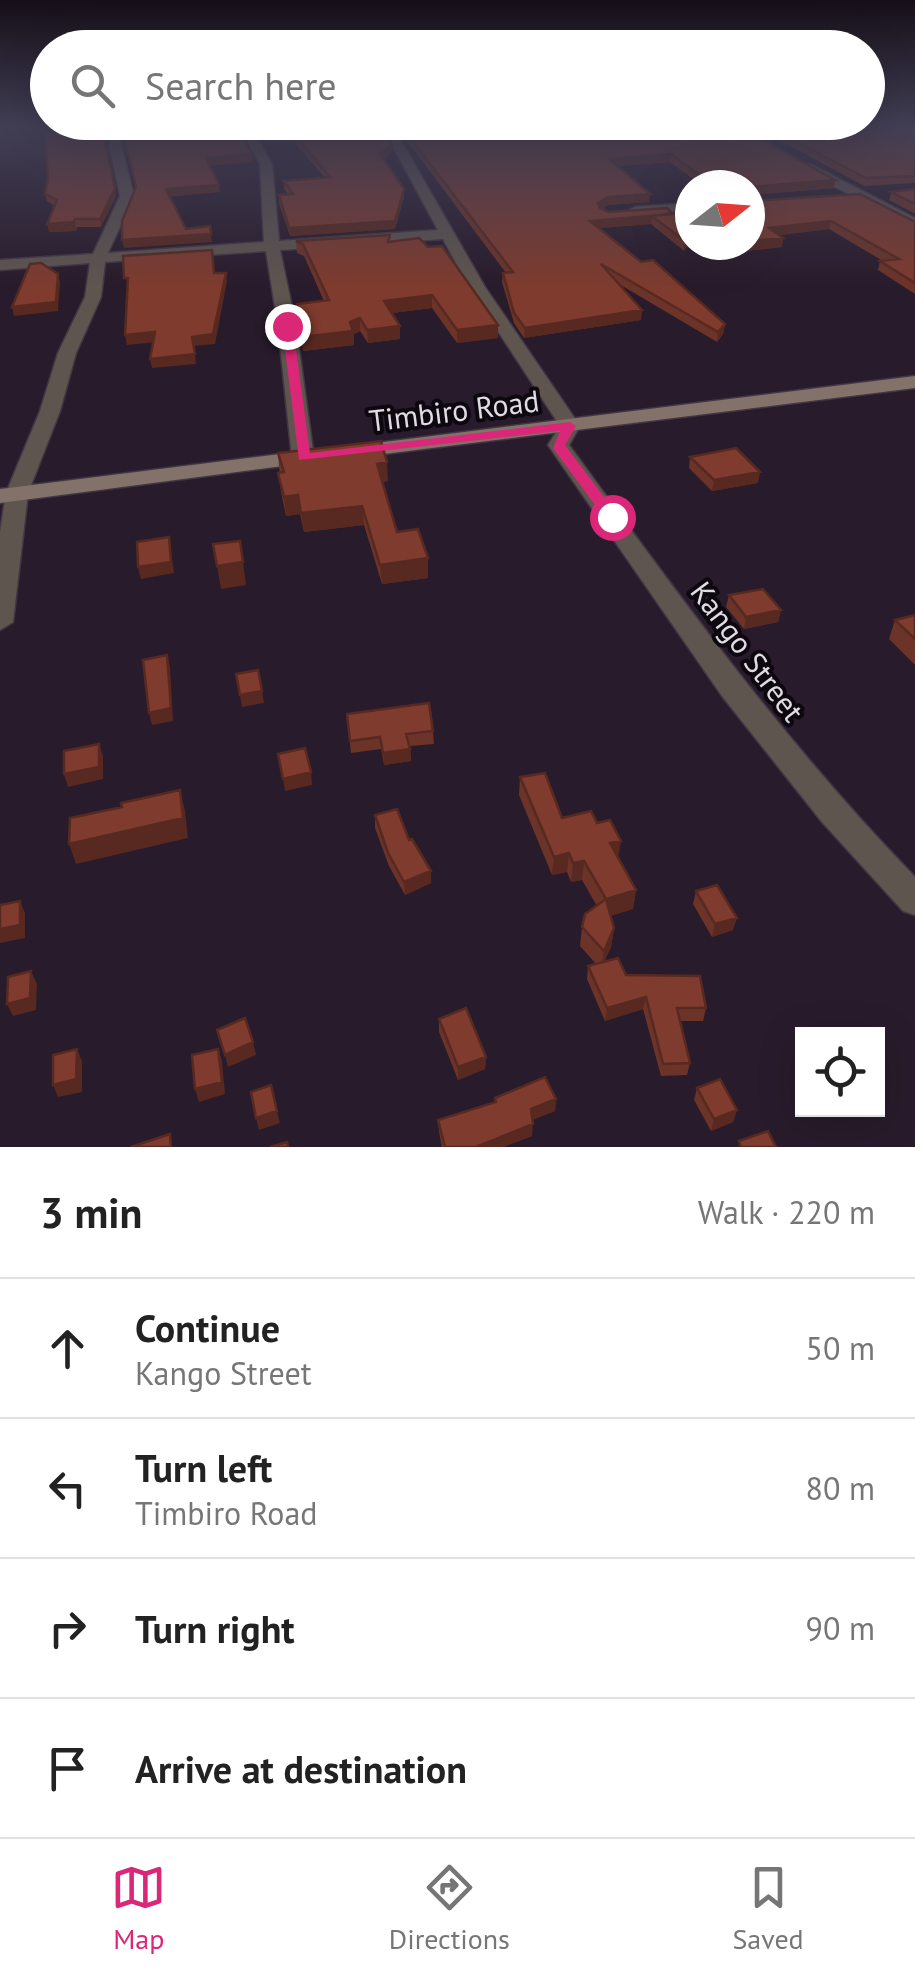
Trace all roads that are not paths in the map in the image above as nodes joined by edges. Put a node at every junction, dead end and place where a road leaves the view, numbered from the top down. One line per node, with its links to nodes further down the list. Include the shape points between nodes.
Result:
1 (122, 180): 13 (street, via 126,196)
2 (267, 180): 12 (street)
3 (417, 180): 11 (street)
4 (831, 180): 6 (street)
5 (897, 191): 6 (street)
6 (860, 195): 7 (street); 10 (street)
7 (824, 198)
8 (675, 208): 9 (street)
9 (624, 212)
10 (915, 224)
11 (447, 234): 12 (street); 16 (street)
12 (272, 244): 13 (street); 17 (street)
13 (98, 259): 14 (street); 18 (street, via 92,297 50,411)
14 (0, 264)
15 (915, 382): 16 (main road, Timbiro Road)
16 (570, 426): 17 (main road, Timbiro Road); 20 (street, Kango Street, via 558,445 732,689 833,814)
17 (304, 458): 18 (main road, Timbiro Road)
18 (9, 494): 19 (street)
19 (0, 622)
20 (915, 900)

